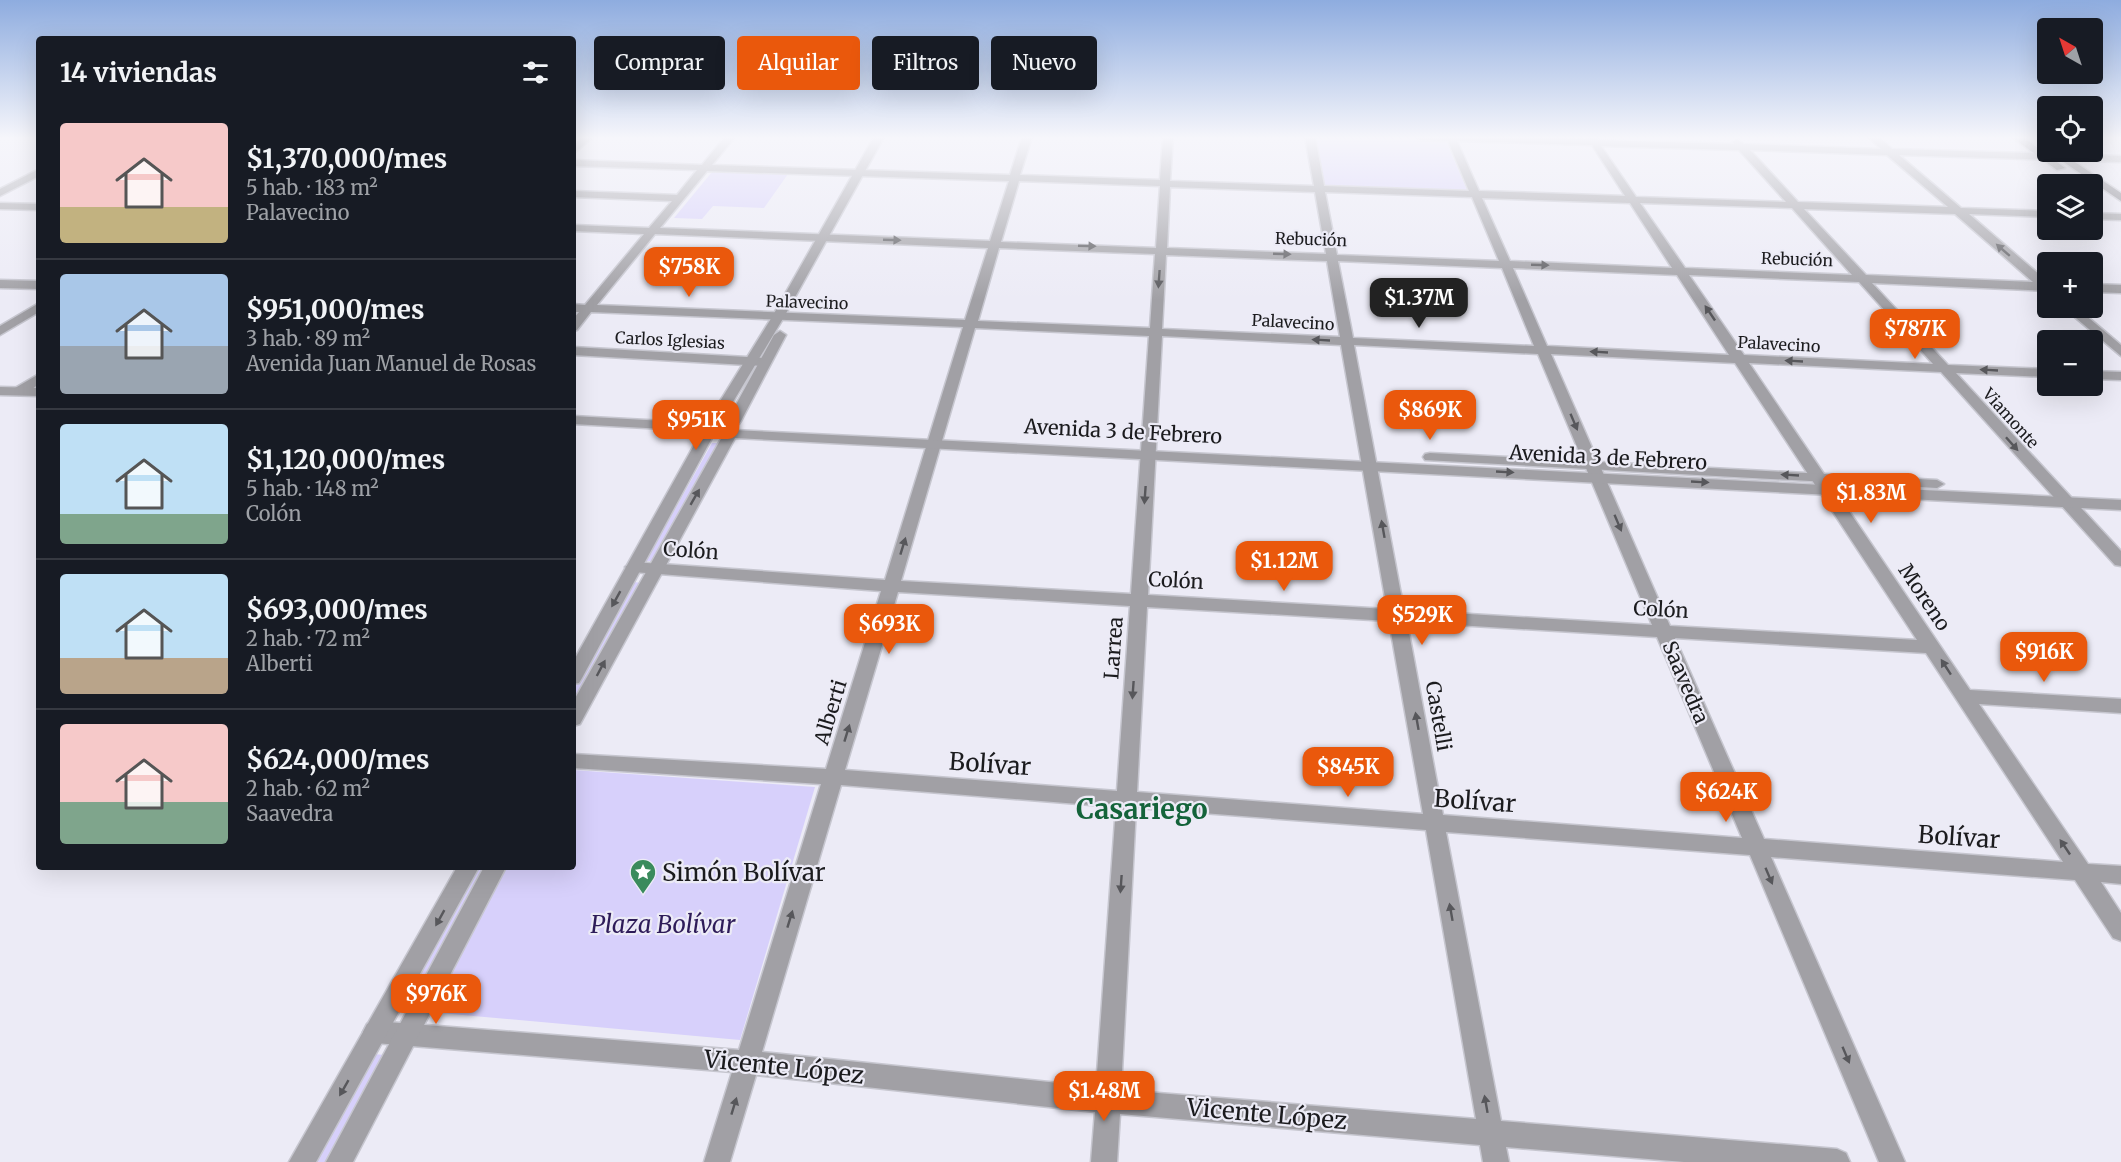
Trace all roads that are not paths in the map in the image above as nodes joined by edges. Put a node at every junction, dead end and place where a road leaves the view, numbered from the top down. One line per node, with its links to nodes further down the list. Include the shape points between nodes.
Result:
1 (685, 191): 13 (street)
2 (854, 191): 26 (street)
3 (1011, 191): 27 (street, Alberti)
4 (1164, 191): 28 (street, Larrea)
5 (1321, 191): 29 (street, Castelli)
6 (1404, 191): 12 (street)
7 (1475, 191): 12 (street, Saavedra)
8 (1628, 191): 14 (street, Moreno)
9 (1782, 191): 16 (street, Viamonte)
10 (1936, 191): 19 (street)
11 (576, 194): 13 (street)
12 (1476, 194): 14 (street); 30 (street, Saavedra)
13 (679, 198): 25 (street)
14 (1633, 199): 16 (street); 31 (street, Moreno)
15 (2103, 199): 20 (main road)
16 (1795, 205): 19 (street); 32 (street, Viamonte)
17 (0, 206): 18 (street)
18 (36, 207)
19 (1959, 211): 21 (street); 33 (street, one-way to 19)
20 (2121, 212)
21 (2037, 214)
22 (2103, 216): 23 (street)
23 (2121, 217)
24 (576, 228): 25 (street, Rebución)
25 (652, 231): 26 (street, Rebución); 41 (street)
26 (828, 238): 27 (street, Rebución, one-way to 27); 42 (street)
27 (995, 242): 28 (street, Rebución, one-way to 28); 45 (street, Alberti)
28 (1161, 249): 29 (street, Rebución, one-way to 29); 47 (street, Larrea, one-way to 47)
29 (1332, 256): 30 (street, Rebución); 48 (street, Castelli)
30 (1506, 263): 31 (street, Rebución, one-way to 31); 49 (street, Saavedra)
31 (1681, 271): 32 (street, Rebución); 52 (street, Moreno, one-way to 31)
32 (1861, 278): 36 (street, Rebución); 54 (street, Viamonte)
33 (2037, 279)
34 (0, 284): 35 (street)
35 (36, 285)
36 (2037, 287)
37 (2103, 288): 38 (street)
38 (2121, 289)
39 (576, 308): 41 (street, Palavecino)
40 (36, 309): 46 (street)
41 (587, 309): 42 (street, Palavecino); 44 (street)
42 (784, 318): 45 (street, Palavecino); 53 (street)
43 (2082, 318): 51 (street)
44 (576, 323)
45 (971, 324): 47 (street, Palavecino); 66 (street, Alberti)
46 (0, 331)
47 (1155, 332): 48 (street, Palavecino, one-way to 47); 67 (street, Larrea)
48 (1348, 341): 49 (street, Palavecino); 68 (street, Castelli)
49 (1543, 350): 52 (street, Palavecino, one-way to 49); 69 (street, Saavedra, one-way to 69)
50 (576, 351): 53 (street, Carlos Iglesias)
51 (2121, 352)
52 (1740, 359): 54 (street, Palavecino, one-way to 52); 70 (street, Moreno)
53 (759, 361): 62 (street); 64 (street)
54 (1943, 368): 55 (street, Palavecino, one-way to 54); 72 (street, Viamonte, one-way to 72)
55 (2037, 372)
56 (2103, 375): 57 (street)
57 (2121, 376)
58 (36, 380): 60 (street)
59 (0, 390): 60 (street)
60 (20, 392): 61 (street)
61 (36, 392)
62 (716, 419): 64 (street); 65 (street)
63 (576, 420): 65 (street)
64 (733, 429): 65 (street, via 716,440); 66 (street, Avenida 3 de Febrero); 76 (street, one-way to 64)
65 (703, 433): 75 (street)
66 (936, 437): 67 (street, Avenida 3 de Febrero); 77 (street, Alberti, one-way to 66)
67 (1148, 448): 68 (street, Avenida 3 de Febrero); 78 (street, Larrea, one-way to 78)
68 (1370, 460): 69 (street, Avenida 3 de Febrero); 79 (street, Castelli, one-way to 68)
69 (1595, 471): 70 (street, Avenida 3 de Febrero); 80 (street, Saavedra, one-way to 80)
70 (1824, 483): 72 (street, Avenida 3 de Febrero); 81 (street, Moreno)
71 (2121, 494): 72 (street, Avenida 3 de Febrero)
72 (2061, 496): 73 (street, Avenida 3 de Febrero); 74 (street, Viamonte)
73 (2121, 505)
74 (2121, 561)
75 (633, 567): 76 (street, Colón); 82 (street, one-way to 82)
76 (653, 570): 77 (street, Colón); 85 (street, one-way to 76)
77 (891, 586): 78 (street, Colón); 87 (street, Alberti, one-way to 77)
78 (1139, 601): 79 (street, Colón); 88 (street, Larrea, one-way to 88)
79 (1398, 616): 80 (street, Colón); 89 (street, Castelli, one-way to 79)
80 (1664, 632): 81 (street, Colón); 90 (street, Saavedra)
81 (1933, 647): 83 (street, Moreno, one-way to 81)
82 (576, 672)
83 (1965, 696): 84 (street); 93 (street, Moreno, one-way to 83)
84 (2121, 706)
85 (576, 713)
86 (576, 761): 87 (street, Bolívar)
87 (833, 777): 88 (street, Bolívar); 98 (street, Alberti, one-way to 87)
88 (1126, 800): 89 (street, Bolívar); 99 (street, Larrea, one-way to 99)
89 (1435, 824): 90 (street, Bolívar); 100 (street, Castelli, one-way to 89)
90 (1757, 847): 93 (street, Bolívar); 107 (street, Saavedra, one-way to 107)
91 (466, 870): 96 (street, one-way to 96)
92 (493, 870): 97 (street)
93 (2082, 872): 94 (street, Bolívar); 95 (street, Moreno)
94 (2121, 875)
95 (2121, 931)
96 (375, 1032): 97 (street, Vicente López); 101 (street, one-way to 101)
97 (407, 1035): 98 (street, Vicente López); 102 (street)
98 (747, 1062): 99 (street, Vicente López); 103 (street, Alberti, one-way to 98)
99 (1108, 1101): 100 (street, Vicente López); 104 (street, Larrea)
100 (1491, 1133): 105 (street, Castelli); 106 (street, Vicente López)
101 (302, 1162)
102 (339, 1162)
103 (717, 1162)
104 (1104, 1162)
105 (1496, 1162)
106 (1837, 1162)
107 (1892, 1162)

